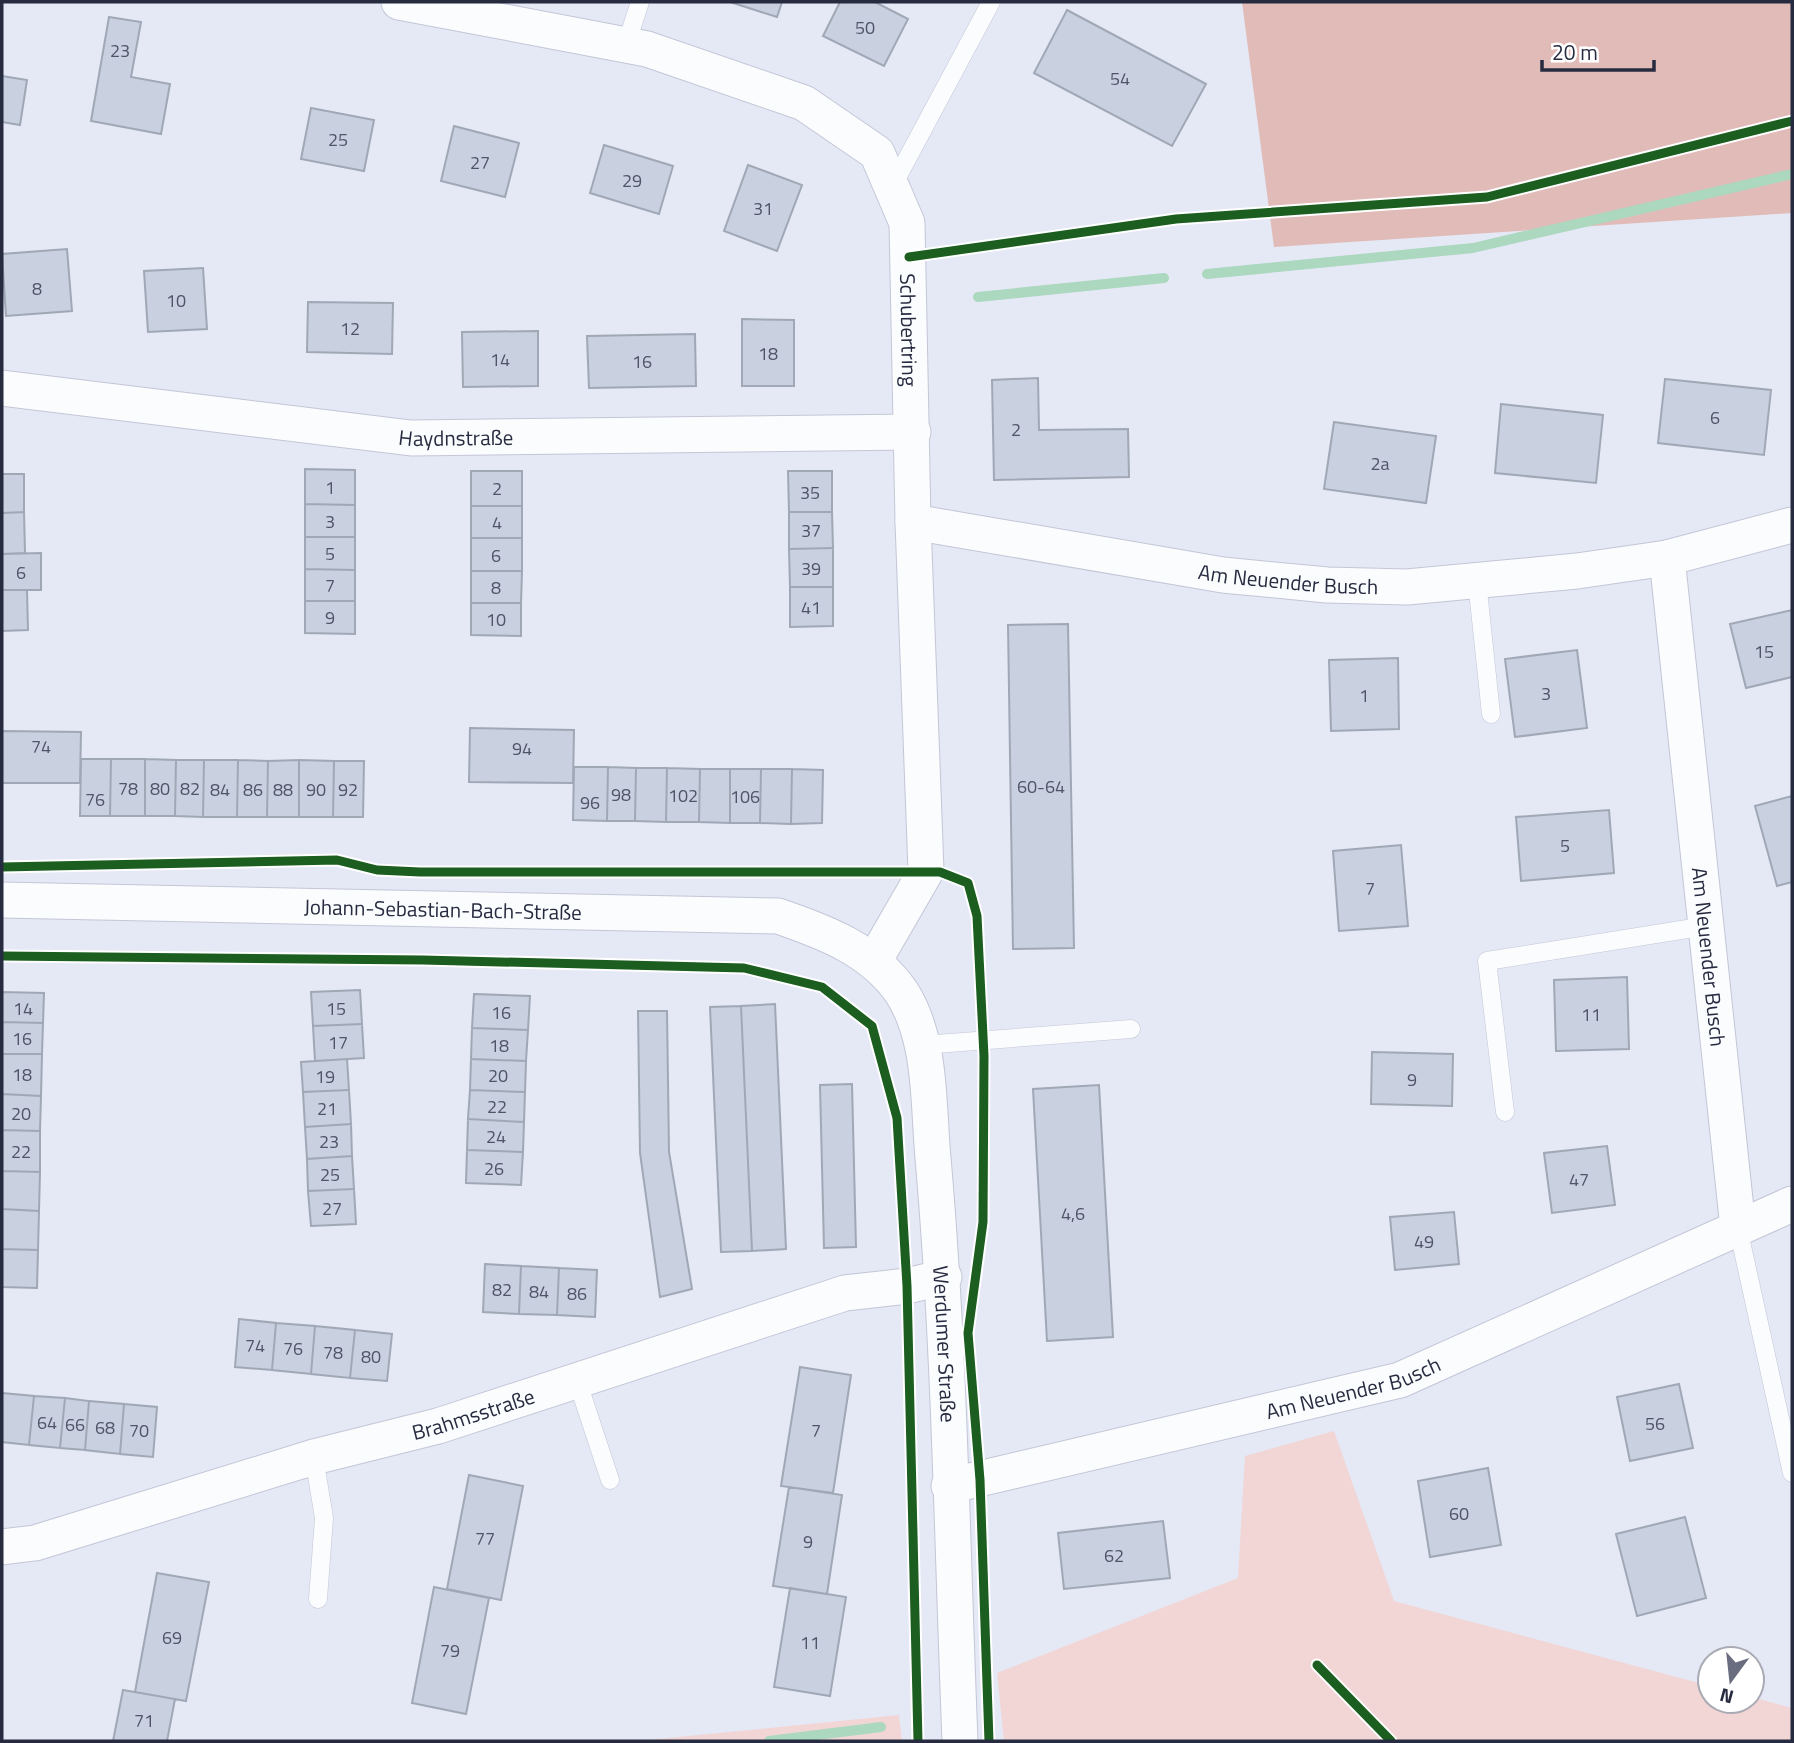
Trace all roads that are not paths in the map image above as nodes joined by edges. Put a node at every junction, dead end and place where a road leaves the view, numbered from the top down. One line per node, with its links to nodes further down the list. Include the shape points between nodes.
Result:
1 (399, 2): 4 (street, Schubertring)
2 (640, 2): 4 (lane)
3 (991, 2): 5 (lane)
4 (626, 44): 5 (street, Schubertring, via 804,103 877,153)
5 (892, 187): 7 (street, Schubertring, via 907,223)
6 (2, 388): 7 (street, Haydnstraße, via 411,438)
7 (913, 432): 8 (street, Schubertring)
8 (913, 522): 11 (street, Am Neuender Busch, via 1223,575 1407,587); 15 (street, Schubertring, via 926,872)
9 (1792, 525): 10 (street, Am Neuender Busch)
10 (1667, 558): 11 (street, Am Neuender Busch); 14 (street, Am Neuender Busch)
11 (1477, 581): 12 (lane)
12 (1491, 714)
13 (2, 900): 15 (street, Johann-Sebastian-Bach-Straße, via 778,916 827,932)
14 (1706, 926): 18 (lane, via 1487,961); 20 (street, Am Neuender Busch)
15 (874, 961): 17 (street, Werdumer Straße, via 902,994)
16 (1131, 1029): 17 (lane)
17 (923, 1045): 21 (street, Werdumer Straße)
18 (1505, 1112)
19 (1792, 1204): 20 (street, Am Neuender Busch)
20 (1738, 1228): 24 (lane); 26 (street, Am Neuender Busch, via 1400,1380)
21 (944, 1277): 22 (street, Brahmsstraße, via 845,1293); 26 (street, Werdumer Straße)
22 (577, 1380): 23 (street, Brahmsstraße, via 438,1426); 25 (lane)
23 (314, 1457): 27 (street, Brahmsstraße, via 35,1543); 28 (lane, via 324,1518)
24 (1792, 1473)
25 (610, 1480)
26 (949, 1486): 29 (street, Werdumer Straße)
27 (2, 1547)
28 (318, 1599)
29 (960, 1741)

